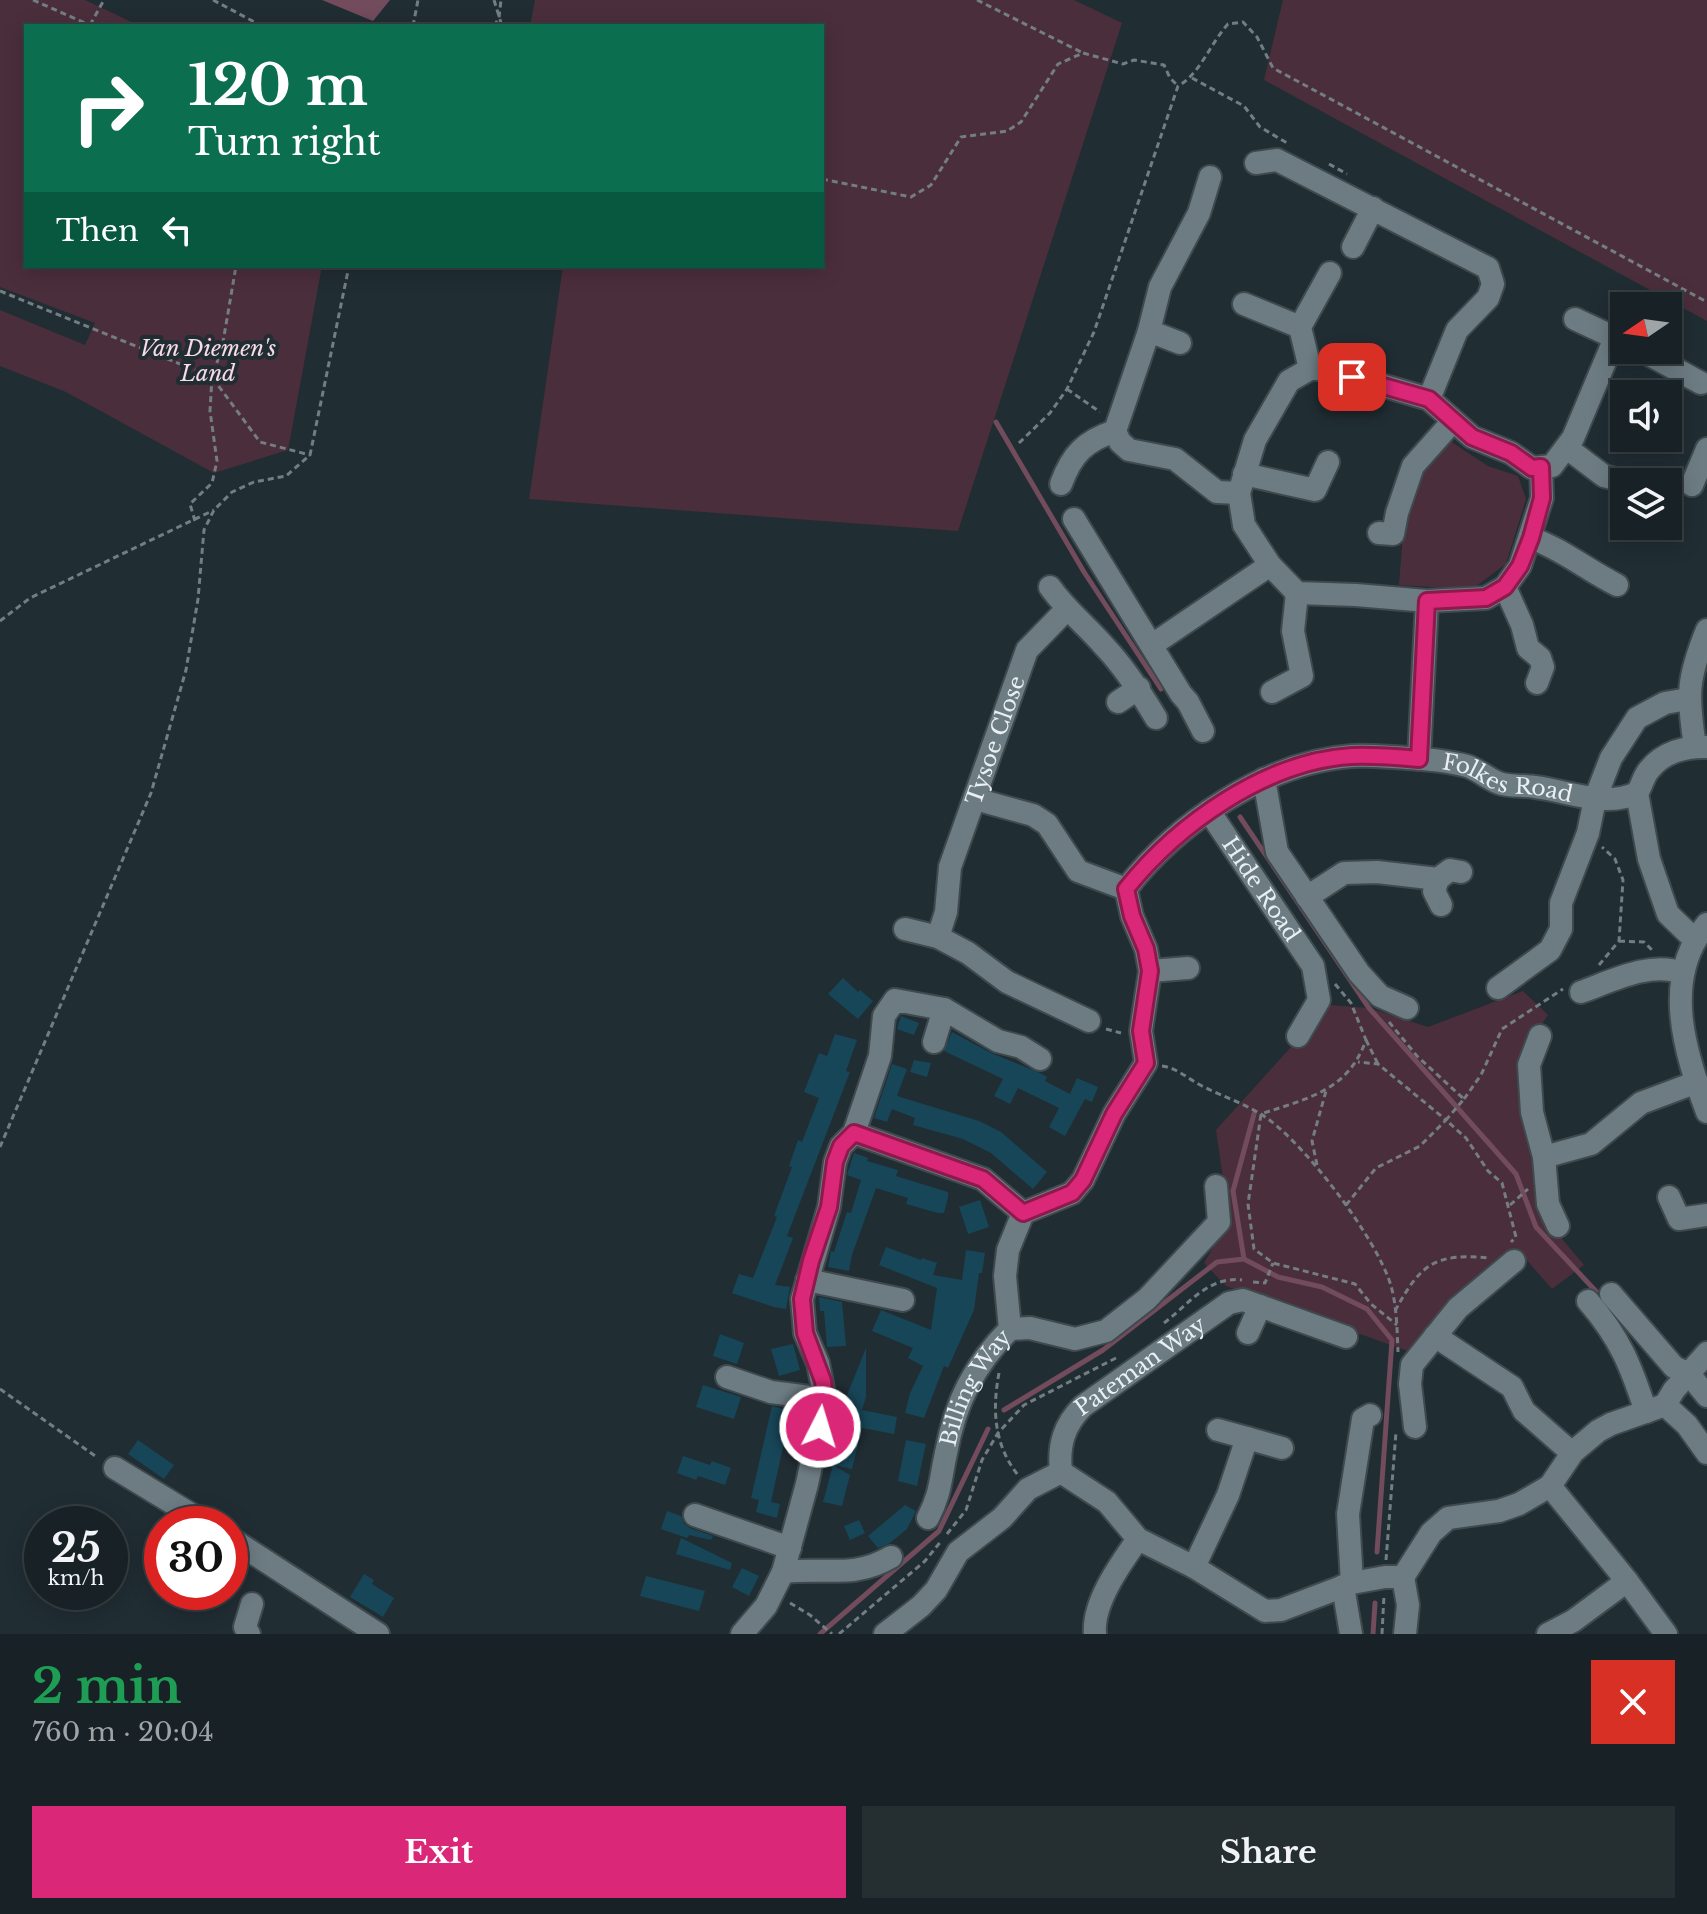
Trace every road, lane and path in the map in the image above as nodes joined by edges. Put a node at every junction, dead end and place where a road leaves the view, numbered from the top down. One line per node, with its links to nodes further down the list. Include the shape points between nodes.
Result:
1 (33, 0): 9 (path)
2 (104, 0): 10 (path)
3 (213, 0): 11 (path)
4 (418, 0): 12 (path)
5 (494, 0): 8 (path)
6 (501, 0): 8 (path)
7 (977, 0): 15 (path)
8 (499, 18): 13 (path); 14 (path)
9 (89, 24)
10 (92, 24)
11 (258, 24)
12 (413, 24)
13 (495, 24)
14 (501, 24)
15 (1083, 53): 17 (path, via 1123,64 1134,60 1164,65); 22 (path, via 1058,64 1021,122 1007,131 961,137 931,185 911,197)
16 (1192, 78): 17 (path); 18 (path, via 1244,106 1260,127); 30 (path, via 1228,24 1243,22 1273,68)
17 (1178, 86): 42 (path, via 1094,332)
18 (1295, 147)
19 (1256, 163): 23 (street, via 1277,160)
20 (1329, 164): 23 (path, via 1351,178)
21 (1210, 177): 34 (street, via 1199,213 1160,287)
22 (824, 179)
23 (1345, 195): 24 (street)
24 (1373, 208): 25 (street); 43 (street, via 1488,268 1493,284 1488,298 1457,330)
25 (1353, 247)
26 (236, 268): 40 (path)
27 (349, 268): 48 (path)
28 (1330, 273): 33 (street)
29 (0, 291): 40 (path)
30 (1707, 302)
31 (1244, 304): 33 (street)
32 (1575, 319): 35 (street)
33 (1300, 327): 39 (street)
34 (1149, 331): 36 (street); 45 (street)
35 (1610, 336)
36 (1180, 343)
37 (1610, 359): 47 (street)
38 (1666, 364): 41 (street)
39 (1310, 369): 43 (street, via 1327,369); 53 (street, via 1289,381 1255,440)
40 (212, 377): 48 (path, via 260,442); 58 (path, via 210,411 217,461 212,483 190,504)
41 (1701, 383)
42 (1067, 389): 45 (path); 46 (path)
43 (1429, 399): 44 (street)
44 (1453, 421): 51 (street, via 1472,437 1532,468); 59 (street, via 1413,466 1393,534)
45 (1116, 427): 53 (street, via 1129,450 1175,459 1217,492); 54 (street, via 1085,444)
46 (1019, 443)
47 (1567, 448): 51 (street, via 1552,466); 52 (street)
48 (310, 455): 56 (path, via 286,476 232,492)
49 (1705, 458): 55 (street)
50 (1328, 462): 53 (street, via 1315,490)
51 (1541, 467): 60 (street, via 1542,498)
52 (1610, 478)
53 (1242, 483): 61 (street, via 1244,525)
54 (1061, 484)
55 (1692, 485)
56 (214, 510): 58 (path); 121 (path, via 204,530 186,670 151,793)
57 (1074, 519): 70 (street)
58 (195, 521): 68 (path, via 30,598)
59 (1379, 533)
60 (1531, 538): 62 (street, via 1555,546); 64 (street)
61 (1270, 565): 65 (street); 70 (street)
62 (1617, 585)
63 (1050, 587): 67 (street)
64 (1505, 587): 66 (street, via 1486,598); 71 (street, via 1528,648 1540,658 1543,667)
65 (1297, 593): 66 (street); 73 (street, via 1293,631 1302,676)
66 (1427, 601): 79 (street)
67 (1066, 610): 72 (street); 82 (street, Tysoe Close, via 1027,650)
68 (0, 621)
69 (1707, 630): 74 (street)
70 (1152, 645): 77 (street)
71 (1537, 683)
72 (1139, 688): 75 (street); 76 (street)
73 (1272, 692)
74 (1688, 699): 78 (street); 83 (street, via 1665,703 1637,718 1611,758)
75 (1118, 702)
76 (1156, 718)
77 (1203, 731)
78 (1701, 746): 81 (street, via 1660,759)
79 (1419, 759): 80 (street, Folkes Road, via 1350,756); 83 (street, Folkes Road, via 1465,765 1502,785)
80 (1264, 779): 84 (street, Folkes Road); 89 (street, via 1277,852)
81 (1637, 793): 83 (street, Folkes Road); 92 (street, via 1649,859 1668,914)
82 (975, 799): 88 (street, Tysoe Close, via 1033,815 1047,824 1078,871); 93 (street, via 950,867)
83 (1595, 799): 85 (street, Folkes Road)
84 (1209, 811): 88 (street, Folkes Road, via 1146,863); 95 (street, Hide Road)
85 (1588, 833): 94 (path, via 1615,859 1623,880); 101 (street, Folkes Road, via 1550,950)
86 (1461, 872): 87 (street, via 1450,870)
87 (1438, 879): 89 (street, via 1344,873); 90 (street, via 1434,891)
88 (1126, 889): 99 (street)
89 (1307, 897): 102 (street)
90 (1441, 905)
91 (905, 929): 93 (street)
92 (1701, 932): 98 (street)
93 (938, 937): 105 (street, via 1007,982)
94 (1619, 941): 96 (path); 98 (path, via 1644,942)
95 (1313, 966): 107 (street, via 1319,1000); 109 (path, via 1327,974 1351,1003)
96 (1598, 966)
97 (1188, 968): 99 (street)
98 (1674, 970): 100 (street); 116 (street)
99 (1150, 971): 106 (street)
100 (1577, 987): 117 (path, via 1502,1029 1481,1075)
101 (1498, 988)
102 (1380, 996): 103 (street); 117 (path, via 1391,1010 1386,1018)
103 (1407, 1008)
104 (944, 1009): 110 (street); 111 (street); 120 (street, via 895,1000 884,1016 880,1056)
105 (1089, 1021): 106 (path, via 1110,1031)
106 (1141, 1031): 113 (street)
107 (1298, 1036)
108 (1540, 1036): 122 (street, via 1529,1065 1532,1112)
109 (1366, 1040): 112 (path); 114 (path)
110 (934, 1042)
111 (1040, 1059)
112 (1358, 1062): 114 (path); 115 (path)
113 (1146, 1063): 118 (path, via 1174,1067 1186,1079); 129 (street, via 1083,1180 1072,1193)
114 (1378, 1064): 119 (path)
115 (1326, 1091): 118 (path); 123 (path, via 1312,1141)
116 (1704, 1099): 122 (street, via 1641,1103 1591,1144)
117 (1462, 1100): 119 (path)
118 (1261, 1114): 123 (path); 133 (path, via 1248,1204 1254,1249)
119 (1446, 1120): 127 (path, via 1420,1146 1376,1168); 128 (path, via 1502,1183)
120 (854, 1133): 129 (street, via 983,1179); 134 (street, via 835,1162 829,1207)
121 (0, 1147)
122 (1544, 1157): 131 (street, via 1548,1204)
123 (1317, 1165): 127 (path)
124 (1216, 1186): 144 (street, via 1219,1222 1147,1299 1106,1331 1075,1339 1030,1328)
125 (1529, 1188): 128 (path)
126 (1669, 1197): 130 (street, via 1679,1219)
127 (1345, 1206): 139 (path, via 1380,1259)
128 (1509, 1206): 132 (path, via 1516,1237)
129 (1023, 1213): 144 (street, Billing Way, via 1008,1250)
130 (1707, 1215)
131 (1558, 1226)
132 (1505, 1256): 139 (path, via 1459,1255 1429,1264); 146 (street)
133 (1273, 1263): 141 (path, via 1265,1283 1230,1279 1210,1284); 142 (path, via 1355,1284)
134 (807, 1280): 136 (street); 155 (street, via 801,1314)
135 (1611, 1294): 151 (street, via 1674,1367)
136 (903, 1300)
137 (1588, 1301): 156 (street, via 1614,1333)
138 (1260, 1306): 145 (street); 147 (street, Pateman Way); 166 (street, Pateman Way, via 1243,1300 1229,1303 1083,1406 1060,1445)
139 (1395, 1311): 142 (path)
140 (1161, 1315): 141 (path)
141 (1167, 1321): 143 (path)
142 (1397, 1325): 150 (path)
143 (1155, 1330)
144 (1006, 1333): 160 (path, via 994,1401); 171 (street, Billing Way, via 960,1399 942,1488)
145 (1248, 1333)
146 (1435, 1336): 150 (street); 163 (street, via 1512,1387 1524,1411)
147 (1346, 1337)
148 (1707, 1353): 151 (street)
149 (1121, 1356): 160 (path, via 1024,1405)
150 (1405, 1359): 158 (street, via 1410,1384)
151 (1689, 1374): 154 (street); 156 (street)
152 (727, 1377): 155 (street, via 771,1392)
153 (0, 1389): 165 (path)
154 (1707, 1396)
155 (825, 1399): 173 (street)
156 (1656, 1408): 163 (street, via 1611,1424); 164 (street, via 1687,1425)
157 (1370, 1415): 180 (street, via 1363,1419 1348,1514)
158 (1406, 1426): 178 (path)
159 (1218, 1430): 161 (street)
160 (998, 1433): 168 (path, via 1010,1465); 187 (path, via 982,1460 966,1510 925,1561)
161 (1247, 1438): 162 (street); 176 (street, via 1228,1495)
162 (1282, 1448)
163 (1572, 1453): 167 (street)
164 (1707, 1453)
165 (115, 1468): 169 (street)
166 (1061, 1472): 168 (street); 172 (street, via 1107,1502)
167 (1550, 1486): 178 (street, via 1499,1511 1448,1518); 179 (street)
168 (1028, 1489): 188 (street, via 1002,1518 958,1552 936,1590)
169 (177, 1506)
170 (695, 1515): 173 (street)
171 (928, 1518)
172 (1138, 1539): 176 (street); 189 (street, via 1116,1570)
173 (790, 1548): 177 (street)
174 (248, 1550): 184 (street)
175 (891, 1557): 177 (street, via 860,1570)
176 (1194, 1567): 180 (street, via 1265,1611 1281,1610)
177 (783, 1572): 181 (street)
178 (1394, 1577): 180 (street); 191 (path); 192 (street, via 1408,1605)
179 (1627, 1581): 193 (street); 194 (street)
180 (1347, 1584): 190 (street)
181 (772, 1594): 185 (street); 186 (path)
182 (252, 1604): 183 (street, via 245,1627)
183 (249, 1634)
184 (378, 1634)
185 (742, 1634)
186 (832, 1634)
187 (839, 1634)
188 (885, 1634)
189 (1095, 1634)
190 (1351, 1634)
191 (1382, 1634)
192 (1405, 1634)
193 (1548, 1634)
194 (1666, 1634)

